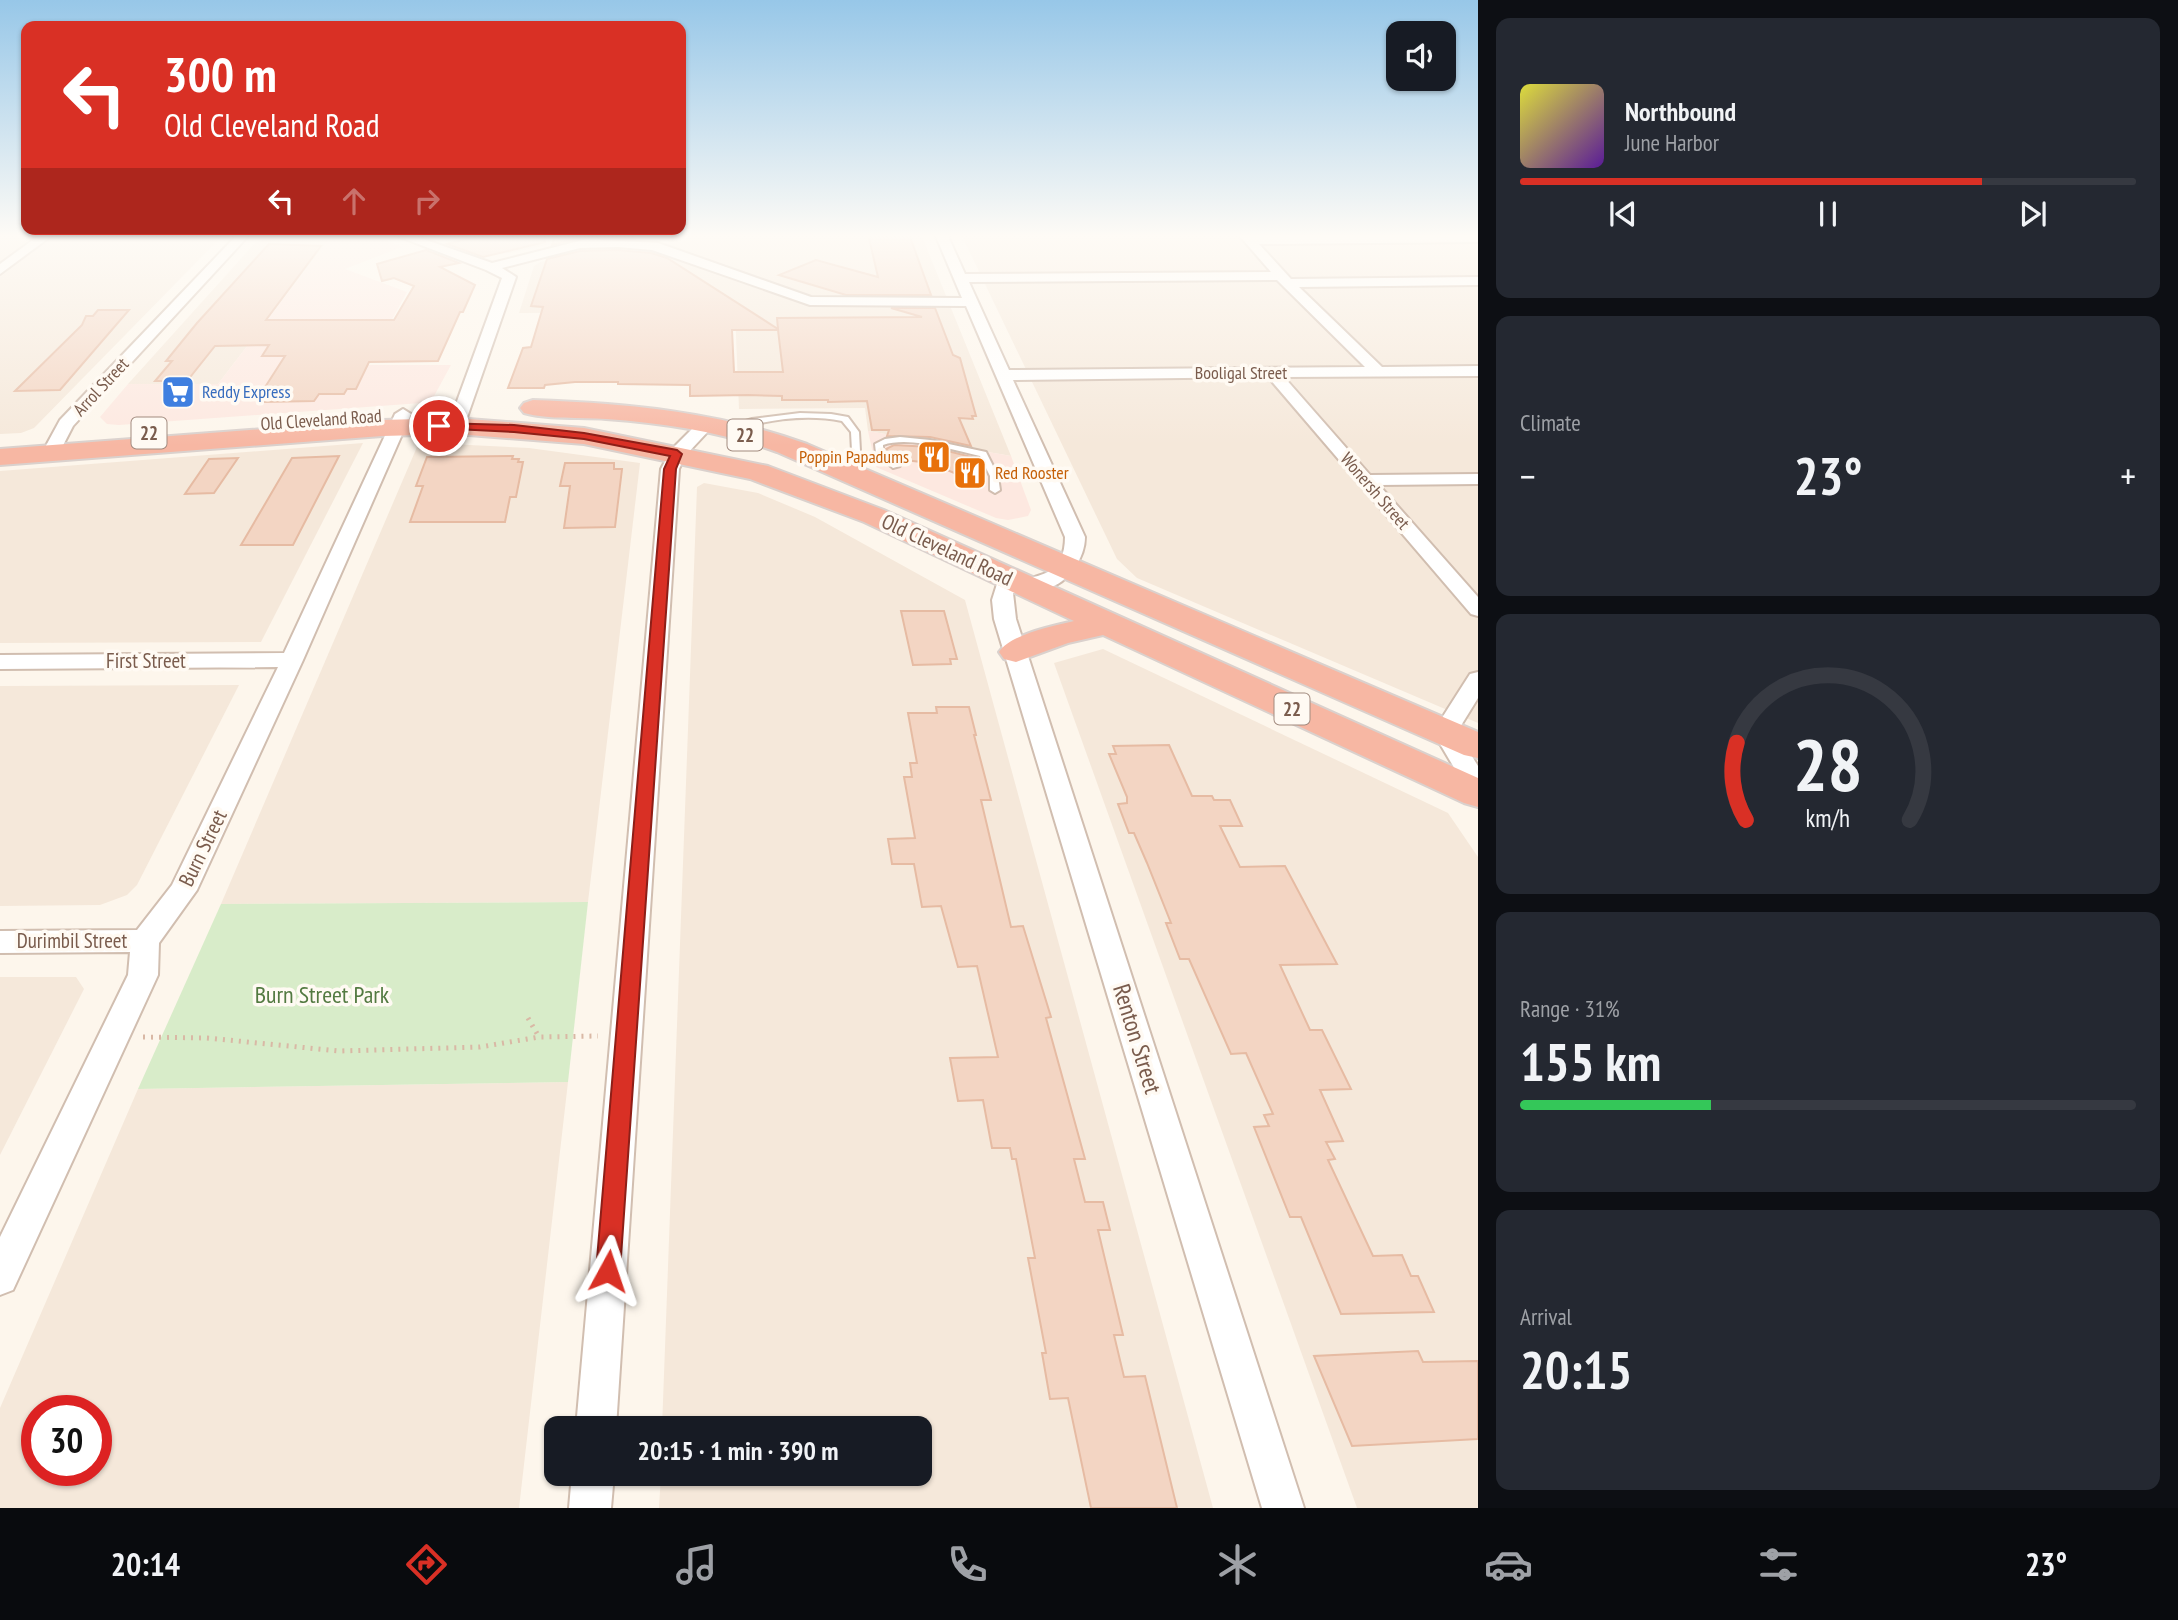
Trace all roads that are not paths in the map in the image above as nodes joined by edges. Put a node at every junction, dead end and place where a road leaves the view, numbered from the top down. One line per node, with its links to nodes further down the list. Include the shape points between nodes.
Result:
1 (178, 304): 13 (street, Arrol Street, via 66,424)
2 (500, 304): 9 (street)
3 (972, 304): 8 (street)
4 (1310, 304): 6 (street)
5 (1478, 371): 6 (street, Booligal Street)
6 (1378, 372): 7 (street, Booligal Street)
7 (1272, 373): 8 (street, Booligal Street); 20 (street, Wonersh Street)
8 (1004, 375): 22 (street, via 1075,537 1077,548)
9 (458, 418): 10 (highway, Old Cleveland Road / 22); 11 (highway, Old Cleveland Road / 22, via 590,409); 14 (highway, Old Cleveland Road / 22)
10 (394, 423): 13 (highway, Old Cleveland Road / 22); 16 (lane, Old Cleveland Road, via 357,438); 27 (street, Burn Street)
11 (715, 427): 14 (street); 18 (highway, Old Cleveland Road / 22, via 775,443); 18 (lane, Old Cleveland Road, via 761,418 845,419 855,432 856,451)
12 (0, 445): 13 (highway, Old Cleveland Road / 22)
13 (54, 447): 15 (highway, Old Cleveland Road / 22)
14 (677, 454): 23 (highway, Old Cleveland Road / 22, via 758,472 818,494); 36 (street, via 670,469)
15 (0, 457)
16 (0, 465)
17 (896, 466): 21 (lane, via 879,451 879,444 913,442 983,454)
18 (842, 469): 22 (highway, Old Cleveland Road / 22)
19 (1478, 479): 20 (street)
20 (1366, 480): 24 (street, Wonersh Street)
21 (995, 489)
22 (1064, 566): 23 (street, via 1043,584); 30 (highway, Old Cleveland Road / 22)
23 (1024, 586): 25 (highway, Old Cleveland Road / 22); 26 (street, Renton Street, via 1004,589 1002,600)
24 (1478, 610)
25 (1106, 624): 26 (highway, via 1056,635); 32 (highway, Old Cleveland Road / 22)
26 (1016, 652): 39 (street, Renton Street)
27 (292, 660): 28 (street, First Street); 33 (street, Burn Street, via 183,890)
28 (0, 662)
29 (1478, 679): 30 (street)
30 (1462, 739): 31 (street)
31 (1478, 787)
32 (1478, 794)
33 (145, 941): 34 (street, Durimbil Street); 35 (street, via 143,975)
34 (0, 942)
35 (0, 1277)
36 (597, 1416)
37 (592, 1486): 38 (street)
38 (590, 1508)
39 (1283, 1508)

